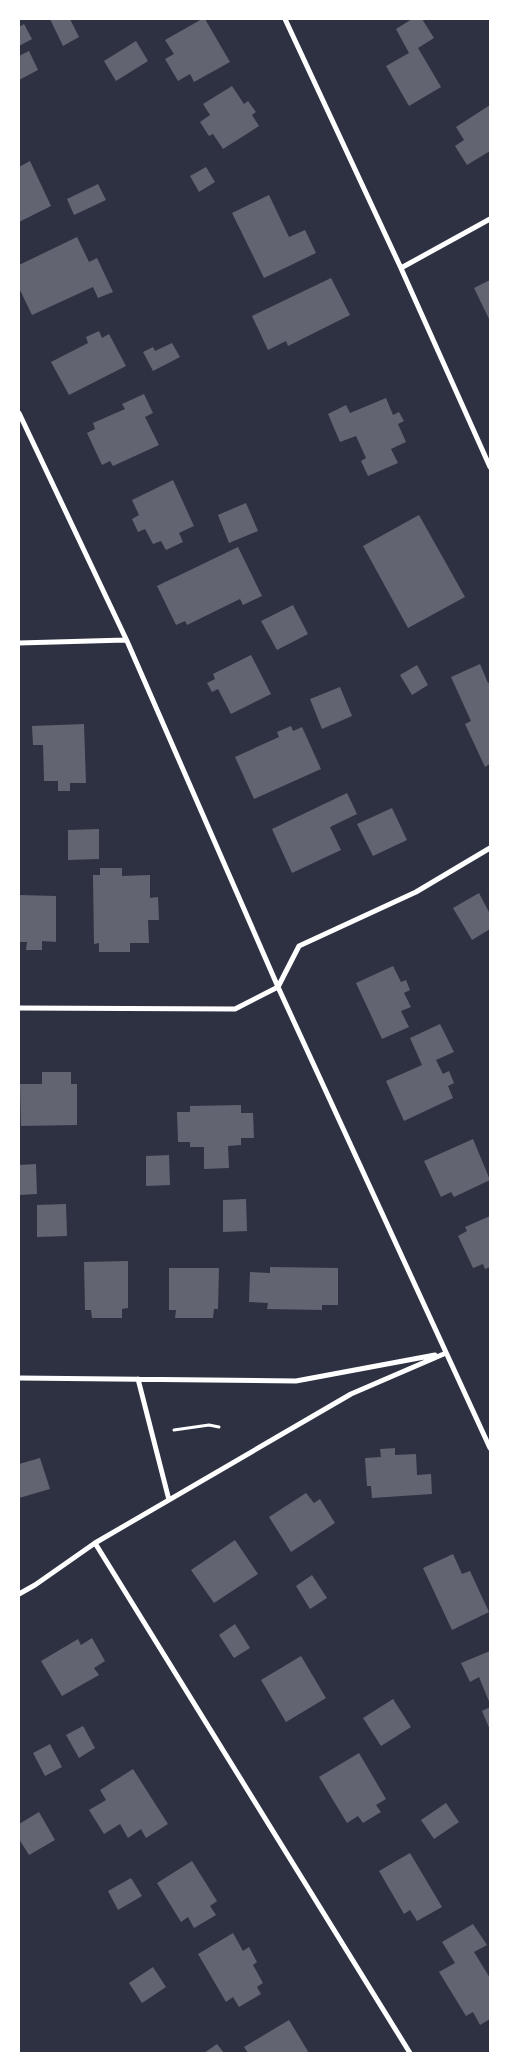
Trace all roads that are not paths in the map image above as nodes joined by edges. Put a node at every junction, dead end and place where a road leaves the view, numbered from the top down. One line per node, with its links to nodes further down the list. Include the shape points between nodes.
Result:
1 (285, 19): 3 (street)
2 (490, 219): 3 (street)
3 (401, 268): 5 (street)
4 (19, 413): 6 (street)
5 (490, 467)
6 (126, 640): 7 (street); 9 (street)
7 (19, 643)
8 (490, 848): 9 (street, via 416,892 299,946)
9 (278, 987): 10 (street, via 235,1008); 11 (street)
10 (19, 1008)
11 (446, 1353): 13 (street, via 296,1382); 14 (street); 15 (street, via 352,1394)
12 (19, 1378): 13 (street)
13 (138, 1379): 15 (street)
14 (490, 1448)
15 (169, 1500): 16 (street)
16 (95, 1543): 17 (street); 18 (street)
17 (19, 1594)
18 (410, 2053)

